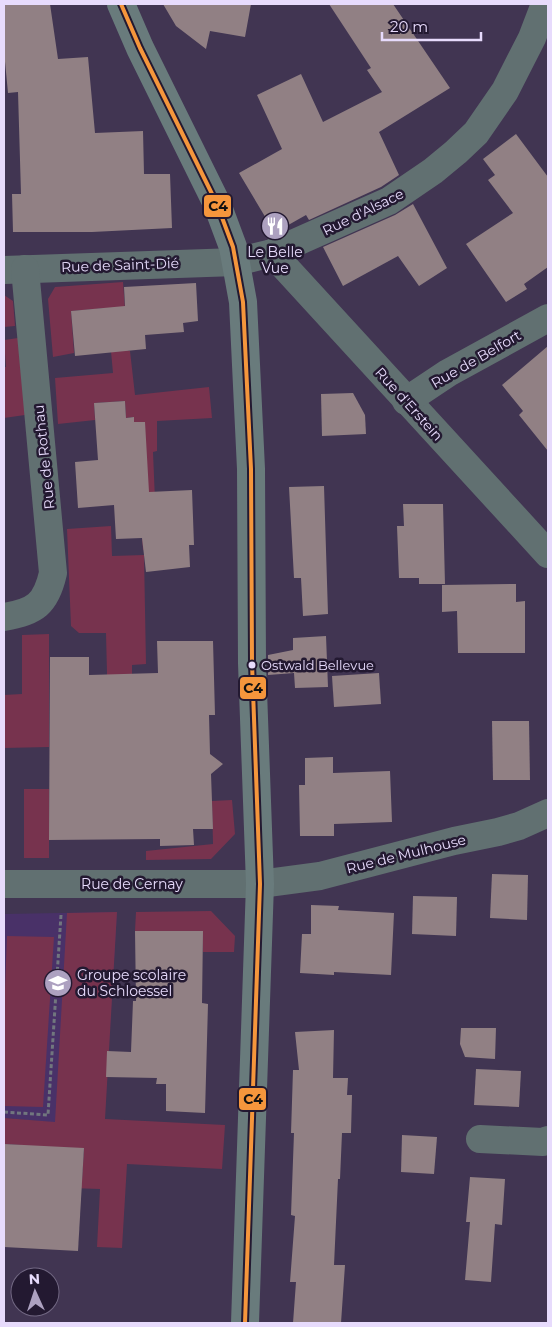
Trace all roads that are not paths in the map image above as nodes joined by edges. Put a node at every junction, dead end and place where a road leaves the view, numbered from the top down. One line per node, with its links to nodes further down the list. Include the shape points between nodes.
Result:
1 (122, 4): 4 (street, via 140,48 217,204)
2 (545, 4): 3 (street, Rue d'Alsace, via 505,91 476,133 456,152 389,201)
3 (272, 253): 4 (street, Rue d'Alsace); 7 (street, Rue d'Erstein)
4 (236, 262): 5 (street, Rue de Saint-Dié); 12 (street, via 243,302 251,468 252,663)
5 (14, 269): 9 (street, Rue de Rothau, via 53,573 47,594 37,606 19,615)
6 (548, 318): 7 (street, Rue de Belfort, via 448,373)
7 (406, 401): 8 (street, Rue d'Erstein)
8 (548, 554)
9 (4, 617)
10 (548, 813): 12 (street, Rue de Mulhouse, via 498,832 320,876)
11 (4, 884): 12 (street, Rue de Cernay)
12 (260, 884): 15 (street)
13 (480, 1139): 14 (street)
14 (548, 1140)
15 (244, 1323)

